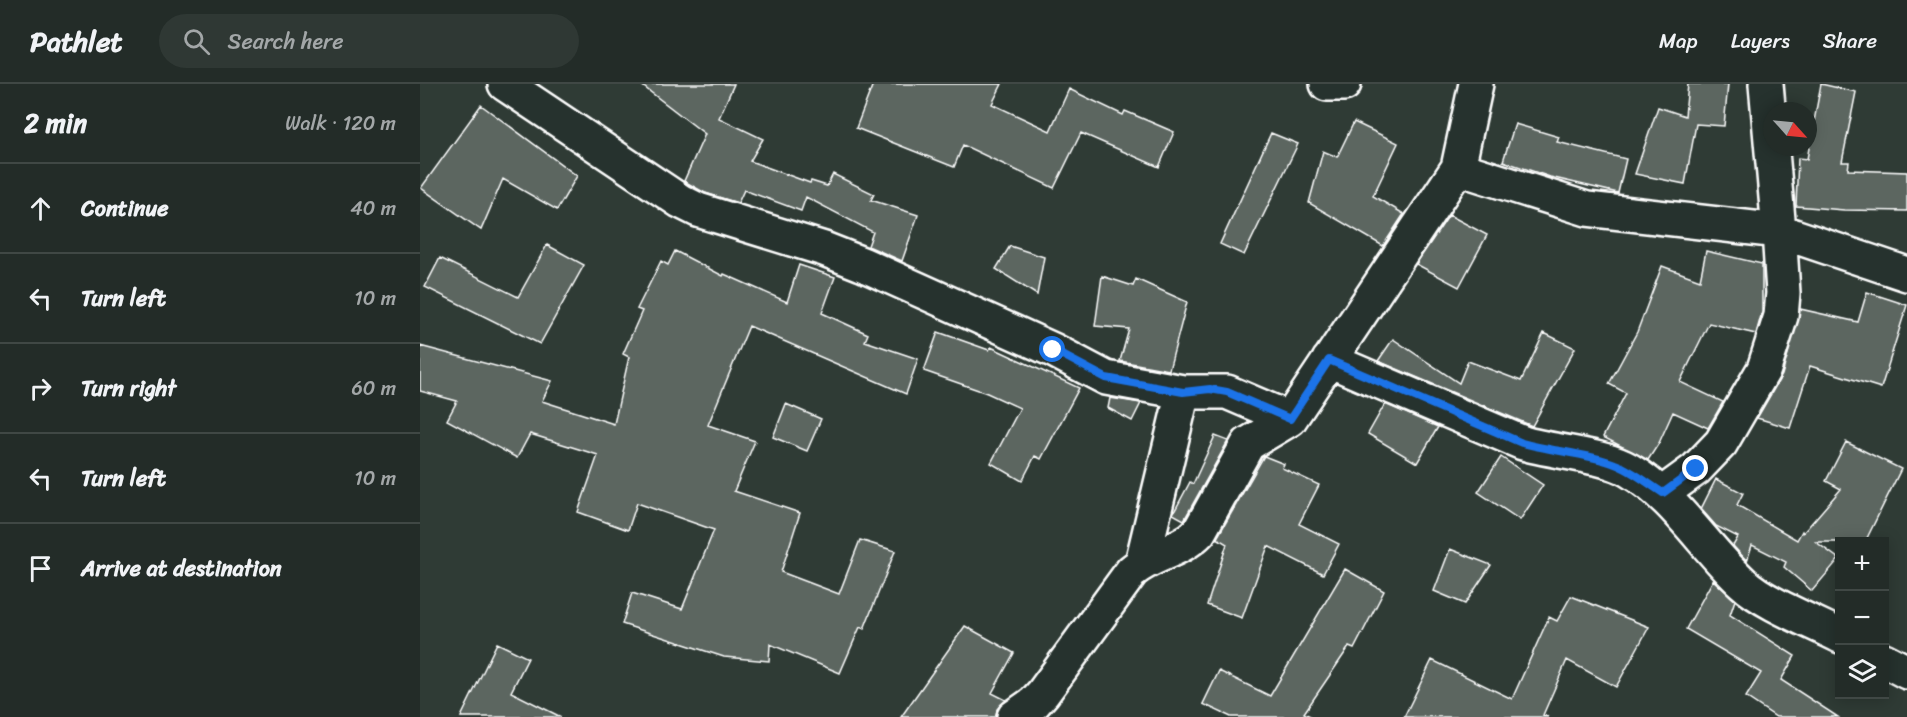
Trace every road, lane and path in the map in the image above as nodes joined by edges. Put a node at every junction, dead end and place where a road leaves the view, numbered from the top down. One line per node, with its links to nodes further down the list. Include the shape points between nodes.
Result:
1 (504, 84): 10 (street, via 698,210 862,264 1106,378)
2 (1327, 84): 3 (street)
3 (1344, 84)
4 (1476, 84): 6 (street)
5 (1766, 84): 7 (street)
6 (1458, 168): 7 (street, via 1587,209); 9 (street)
7 (1779, 231): 8 (street); 12 (street, via 1781,316 1764,369 1721,442 1696,469)
8 (1907, 274)
9 (1329, 360): 11 (street); 12 (street, via 1522,443 1612,462)
10 (1183, 392): 11 (street, via 1227,392); 13 (street)
11 (1290, 419): 13 (street, via 1248,444 1192,540)
12 (1663, 493): 14 (street, via 1746,586)
13 (1142, 563): 17 (street, via 1132,571 1035,703)
14 (1835, 634)
15 (1889, 663): 16 (street)
16 (1907, 672)
17 (1014, 717)

